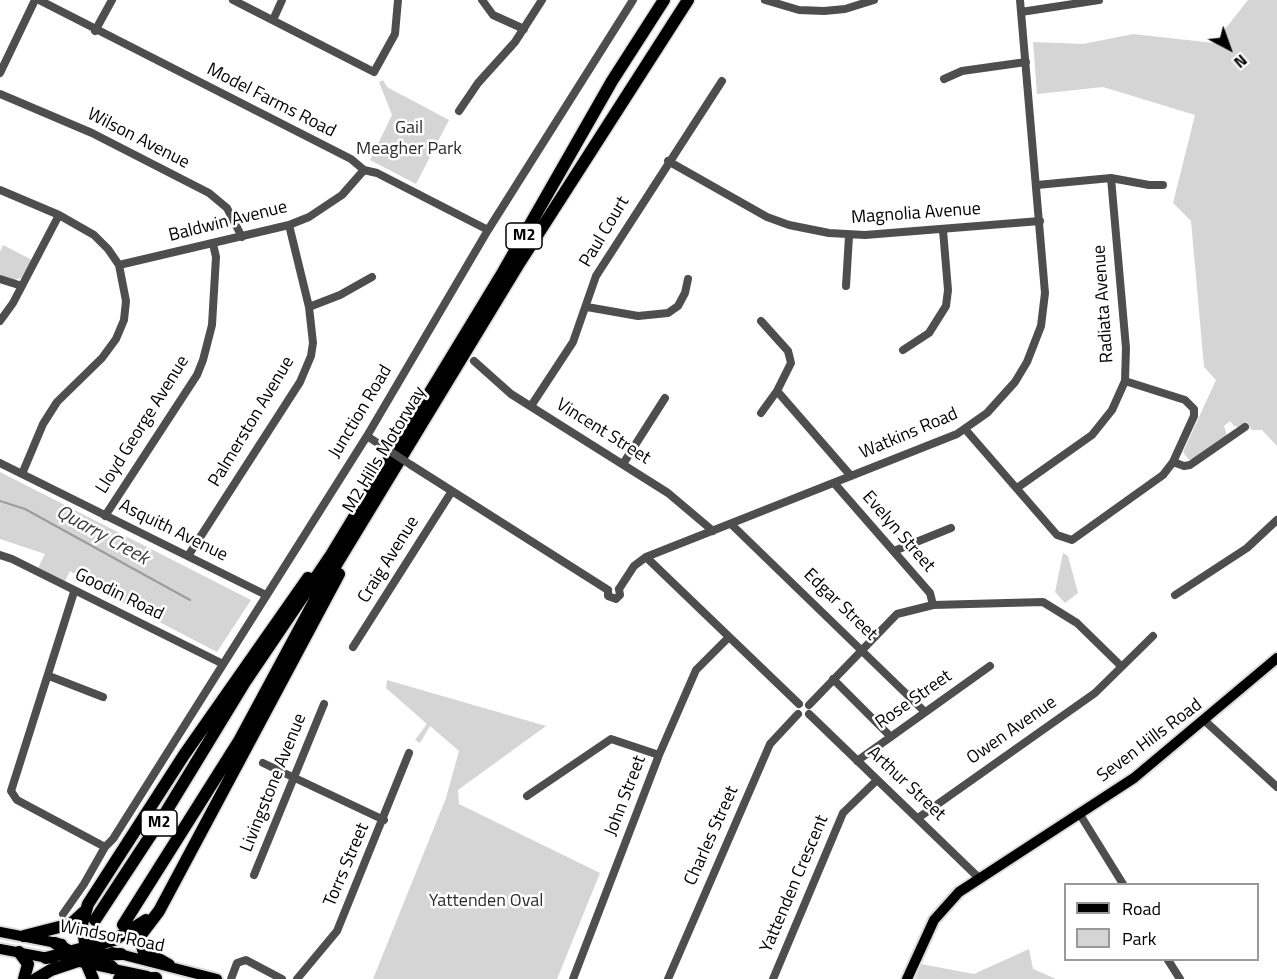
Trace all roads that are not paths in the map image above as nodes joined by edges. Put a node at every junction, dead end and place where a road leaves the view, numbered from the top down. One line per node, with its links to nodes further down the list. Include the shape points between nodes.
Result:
1 (37, 0): 18 (street, Model Farms Road); 20 (street)
2 (112, 0): 18 (street)
3 (233, 0): 16 (street)
4 (282, 0): 16 (street)
5 (398, 0): 16 (street, via 395,34 374,72)
6 (482, 0): 17 (street, via 493,15)
7 (542, 0): 17 (street)
8 (633, 0): 34 (street, Junction Road)
9 (664, 0): 62 (highway, M2 Hills Motorway / M2, via 612,81)
10 (688, 0): 68 (highway, M2 Hills Motorway / M2, via 520,262)
11 (765, 0): 12 (street, via 787,8 817,11 845,9)
12 (874, 0)
13 (1020, 0): 15 (street, Watkins Road)
14 (1099, 0): 15 (street)
15 (1021, 12): 19 (street, Watkins Road)
16 (273, 20)
17 (524, 29): 24 (street)
18 (95, 31): 26 (street, Model Farms Road, via 351,159)
19 (1026, 62): 21 (street, via 962,71); 29 (street, Watkins Road)
20 (0, 73)
21 (944, 79)
22 (722, 81): 25 (street, Paul Court)
23 (0, 94): 37 (street, Wilson Avenue, via 92,133 209,193 227,208)
24 (459, 111)
25 (668, 161): 36 (street, Magnolia Avenue, via 767,217); 46 (street, Paul Court, via 596,276)
26 (364, 171): 33 (street, Baldwin Avenue, via 342,195); 34 (street, Model Farms Road, via 377,173)
27 (1111, 178): 28 (street); 29 (street); 51 (street, Radiata Avenue, via 1126,348)
28 (1163, 184)
29 (1037, 185): 32 (street, Watkins Road)
30 (0, 190): 31 (street)
31 (59, 215): 39 (street, via 94,235); 43 (street)
32 (1040, 221): 35 (street, Magnolia Avenue); 57 (street, Watkins Road, via 1045,292 1035,346 1008,392)
33 (289, 225): 37 (street, Baldwin Avenue); 45 (street, Palmerston Avenue)
34 (488, 230): 58 (street, Junction Road)
35 (943, 230): 36 (street, Magnolia Avenue); 49 (street, via 946,306 929,333)
36 (849, 236): 44 (street)
37 (242, 237): 38 (street, Baldwin Avenue)
38 (213, 244): 39 (street, Baldwin Avenue); 69 (street, Lloyd George Avenue, via 216,257 212,325 203,360)
39 (119, 265): 63 (street, via 126,301 116,339 57,402)
40 (372, 277): 45 (street)
41 (0, 279): 43 (street)
42 (688, 279): 46 (street, via 678,306 668,313 639,316)
43 (22, 286): 47 (street)
44 (846, 286)
45 (309, 307): 76 (street, Palmerston Avenue, via 313,343 306,369)
46 (587, 307): 54 (street, Paul Court, via 573,342)
47 (0, 321)
48 (761, 321): 52 (street, via 790,357 790,368)
49 (903, 350)
50 (474, 361): 54 (street, Vincent Street, via 503,388)
51 (1125, 381): 59 (street, via 1185,400 1194,409); 66 (street, Radiata Avenue, via 1112,410 1092,435)
52 (777, 391): 55 (street); 64 (street)
53 (665, 398): 61 (street)
54 (531, 406): 61 (street, Vincent Street)
55 (761, 413)
56 (1245, 427): 59 (street, via 1190,465)
57 (965, 429): 64 (street, Watkins Road); 66 (street)
58 (367, 436): 67 (street, bridge); 79 (street, Junction Road)
59 (1173, 462): 66 (street, via 1156,482 1072,540 1058,535)
60 (0, 463): 63 (street, Asquith Avenue)
61 (623, 464): 73 (street, Vincent Street, via 669,493)
62 (382, 471): 116 (highway, via 233,681); 118 (highway, M2 Hills Motorway / M2)
63 (22, 474): 69 (street, Asquith Avenue)
64 (851, 476): 65 (street, Watkins Road)
65 (834, 483): 71 (street, Watkins Road); 74 (street, Evelyn Street)
66 (1017, 488)
67 (452, 491): 77 (street, Watkins Road, via 608,590 608,596 614,599 620,595 619,589 634,566); 84 (street, Craig Avenue)
68 (378, 495): 115 (highway, via 288,673); 119 (highway, M2 Hills Motorway / M2, via 316,598 239,741)
69 (105, 516): 76 (street, Asquith Avenue)
70 (1277, 520): 80 (street, via 1247,548)
71 (731, 524): 73 (street, Watkins Road); 85 (street, Edgar Street)
72 (951, 528): 74 (street)
73 (713, 531): 77 (street, Watkins Road)
74 (894, 551): 81 (street, Evelyn Street, via 930,593)
75 (0, 555): 78 (street, Goodin Road)
76 (188, 556): 79 (street, Asquith Avenue)
77 (646, 557): 83 (street)
78 (74, 592): 87 (street, Goodin Road); 90 (street)
79 (266, 595): 87 (street, Junction Road)
80 (1175, 595)
81 (933, 605): 85 (street, via 897,614); 89 (street, via 1043,602 1077,623)
82 (1153, 636): 89 (street, Owen Avenue)
83 (729, 637): 94 (street); 101 (street, John Street, via 696,670)
84 (354, 646)
85 (862, 649): 91 (street); 96 (street, Edgar Street)
86 (1277, 658): 98 (main road, Seven Hills Road)
87 (223, 664): 111 (street, Junction Road)
88 (990, 666): 96 (street, Rose Street)
89 (1121, 666): 109 (street, Owen Avenue, via 1083,702)
90 (49, 676): 92 (street); 111 (street, via 11,791 17,800)
91 (833, 679): 95 (street); 99 (street)
92 (103, 696)
93 (324, 704): 104 (street, Livingstone Avenue)
94 (799, 704): 95 (street); 97 (street)
95 (808, 710): 97 (street, via 803,716); 102 (street, Arthur Street)
96 (925, 711): 99 (street, Rose Street)
97 (798, 714): 140 (street, Charles Street, via 770,744)
98 (1205, 721): 106 (street); 108 (main road, Seven Hills Road, via 1134,778)
99 (891, 737): 102 (street, Rose Street)
100 (409, 753): 110 (street, Torrs Street)
101 (659, 755): 107 (street, via 611,739); 139 (street, John Street)
102 (857, 761): 105 (street, Arthur Street)
103 (263, 762): 104 (street)
104 (295, 778): 110 (street); 112 (street, Livingstone Avenue)
105 (877, 780): 109 (street, Arthur Street); 141 (street, Yattenden Crescent, via 843,813)
106 (1277, 787)
107 (527, 796)
108 (1079, 813): 113 (main road, Seven Hills Road); 114 (street)
109 (918, 818): 113 (street, Arthur Street)
110 (384, 820): 138 (street, Torrs Street, via 337,931)
111 (105, 847): 117 (street, Junction Road)
112 (254, 874)
113 (978, 876): 142 (main road, Seven Hills Road, via 952,890 930,914); 143 (main road, Seven Hills Road, via 934,920)
114 (1122, 883)
115 (171, 887): 126 (highway, via 138,927); 129 (highway, via 140,939 146,953)
116 (84, 912): 121 (highway, via 71,924); 126 (highway)
117 (63, 914)
118 (95, 920)
119 (123, 925)
120 (0, 932): 121 (main road, Windsor Road)
121 (24, 936): 122 (main road, Windsor Road)
122 (56, 943): 126 (highway)
123 (0, 949): 124 (main road, Windsor Road)
124 (19, 952): 127 (main road, Windsor Road); 131 (highway, via 28,964)
125 (121, 954): 126 (highway); 129 (main road, Windsor Road)
126 (85, 956): 127 (highway); 130 (highway); 132 (highway); 133 (highway)
127 (46, 958)
128 (1169, 961): 144 (street)
129 (169, 965): 135 (main road, Windsor Road)
130 (116, 973): 134 (highway)
131 (24, 979)
132 (36, 979)
133 (93, 979)
134 (157, 979)
135 (217, 979)
136 (231, 979): 137 (street, via 237,963 246,960)
137 (282, 979)
138 (297, 979)
139 (573, 979)
140 (668, 979)
141 (773, 979)
142 (901, 979)
143 (907, 979)
144 (1180, 979)

